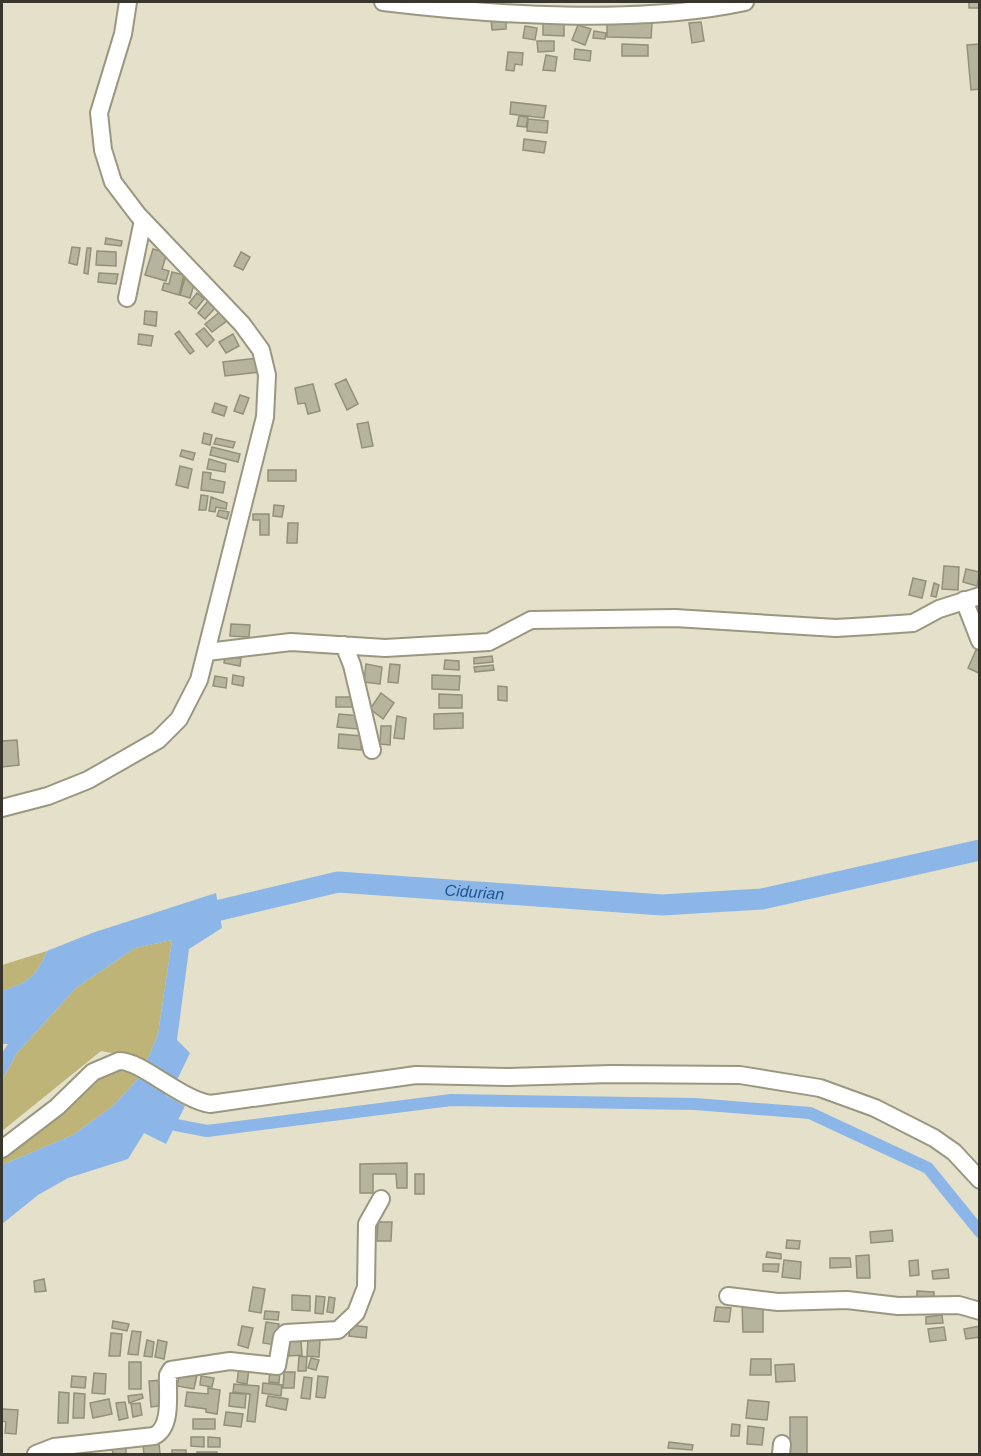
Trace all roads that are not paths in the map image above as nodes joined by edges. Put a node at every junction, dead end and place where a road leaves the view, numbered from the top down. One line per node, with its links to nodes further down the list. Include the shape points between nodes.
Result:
1 (128, 2): 4 (street, via 123,34 99,113 99,132 113,182)
2 (383, 2): 3 (street, via 517,13 623,14)
3 (745, 2)
4 (143, 220): 5 (street); 9 (street, via 242,324 261,350 267,369 265,417)
5 (126, 298)
6 (972, 598): 7 (street); 8 (street, via 913,623 836,628 675,618 537,620 517,625 489,642 385,648)
7 (980, 641)
8 (344, 645): 9 (street, via 291,642); 10 (street)
9 (207, 652): 11 (street, via 189,703 158,740 88,780)
10 (372, 750)
11 (2, 808)
12 (2, 1149): 13 (street, via 57,1107 93,1072 119,1061 128,1062 181,1094 210,1104 416,1075 740,1075 820,1088 875,1108 934,1138 954,1152)
13 (980, 1180)
14 (381, 1199): 17 (street, via 367,1224 366,1287 356,1313 338,1330 283,1335 277,1366 230,1361 171,1370 166,1424 154,1436 54,1447)
15 (728, 1296): 16 (street, via 778,1302 847,1300 898,1306 959,1305)
16 (980, 1311)
17 (36, 1455)

